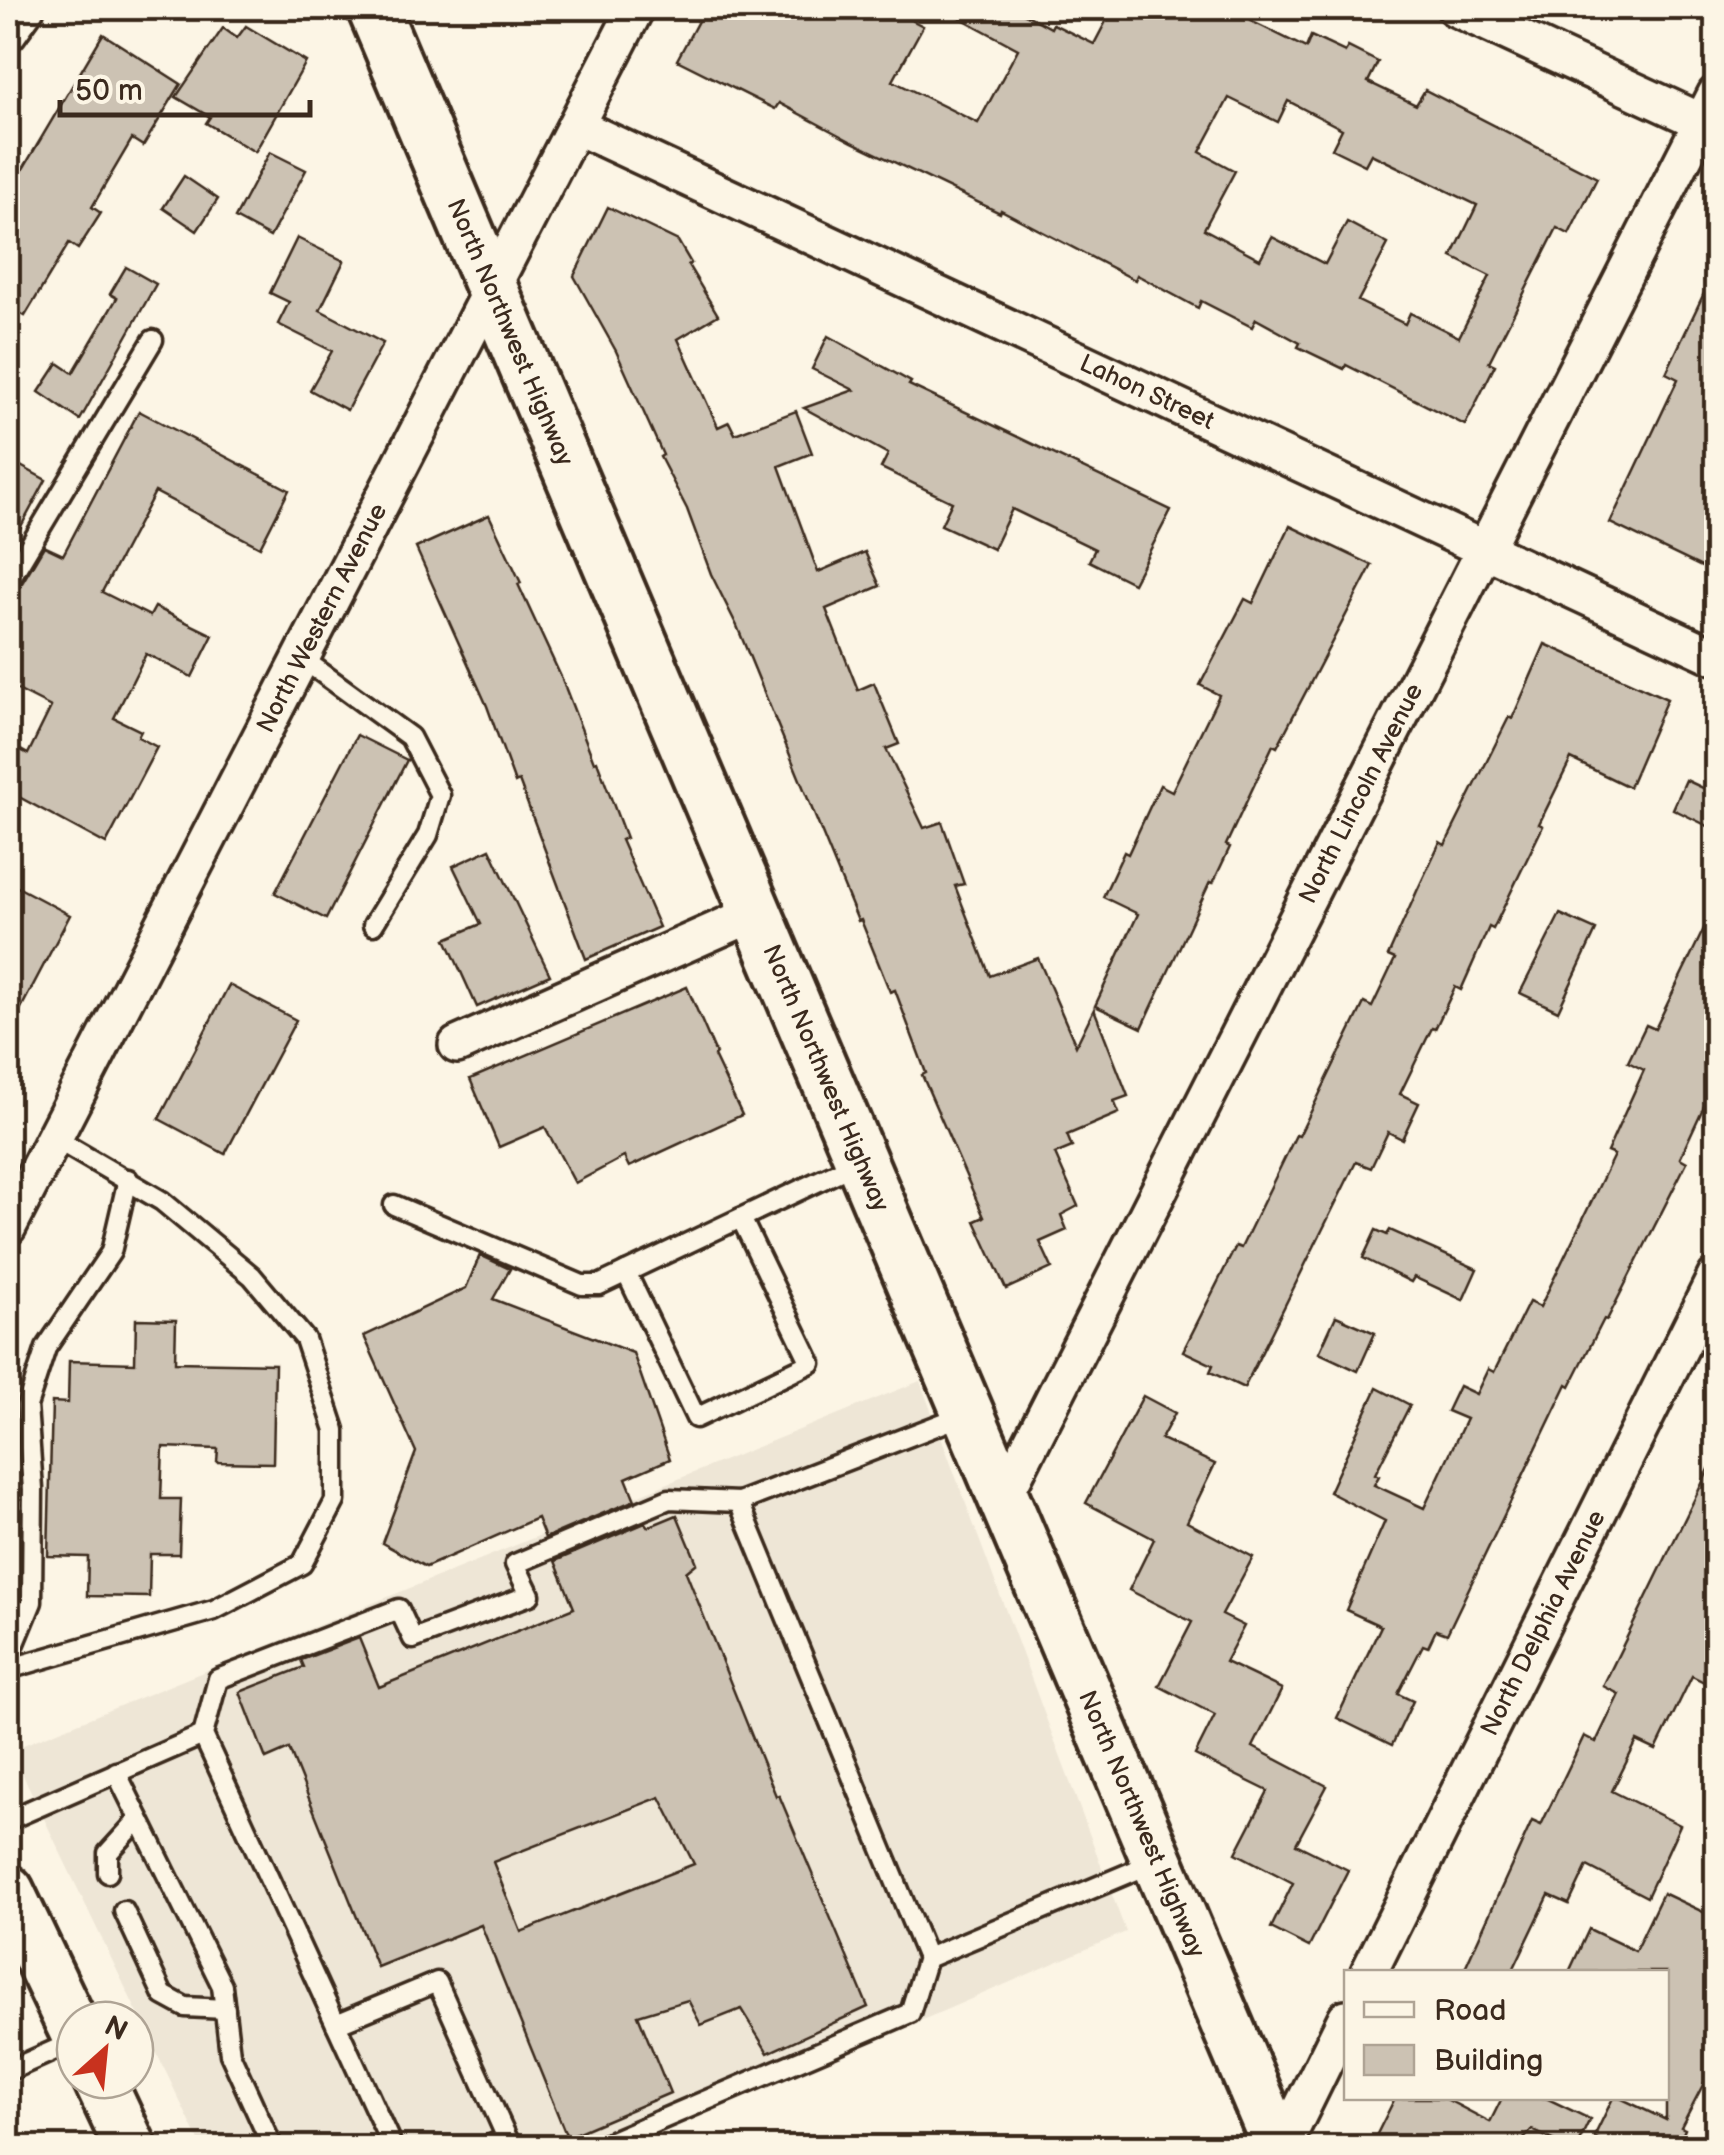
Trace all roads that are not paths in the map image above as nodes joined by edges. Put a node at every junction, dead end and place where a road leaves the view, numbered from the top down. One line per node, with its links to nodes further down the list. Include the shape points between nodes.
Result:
1 (26, 8): 5 (street)
2 (373, 8): 8 (main road, North Northwest Highway)
3 (636, 8): 7 (street, North Western Avenue)
4 (1455, 8): 6 (street)
5 (8, 33)
6 (1709, 108): 10 (street, North Lincoln Avenue)
7 (576, 126): 8 (street, North Western Avenue); 10 (street, Lahon Street)
8 (490, 288): 12 (street, North Western Avenue); 14 (main road, North Northwest Highway)
9 (153, 340): 11 (lane)
10 (1486, 550): 13 (street, Lahon Street); 26 (street, North Lincoln Avenue)
11 (8, 582)
12 (300, 657): 15 (lane, via 410,737 440,796 428,835); 17 (street, North Western Avenue)
13 (1716, 657)
14 (755, 913): 16 (street); 18 (main road, North Northwest Highway)
15 (373, 925)
16 (457, 1045)
17 (54, 1138): 19 (lane); 22 (street, North Western Avenue)
18 (860, 1162): 21 (lane); 25 (main road, North Northwest Highway)
19 (128, 1179): 28 (lane, via 111,1252 46,1348 26,1406 32,1602); 29 (lane, via 252,1276 305,1339 335,1430 334,1501 302,1564 214,1610)
20 (394, 1205): 23 (lane, via 582,1285)
21 (741, 1218): 23 (lane); 23 (lane, via 811,1363 696,1418)
22 (8, 1227)
23 (626, 1272)
24 (1716, 1276): 39 (street, North Delphia Avenue)
25 (967, 1414): 26 (main road, North Northwest Highway); 27 (lane)
26 (1004, 1496): 34 (main road, North Northwest Highway)
27 (739, 1502): 30 (lane, via 668,1499 515,1564 530,1595 413,1640 399,1608 218,1679); 38 (lane)
28 (8, 1660)
29 (8, 1670)
30 (203, 1735): 31 (lane); 43 (lane)
31 (116, 1772): 32 (lane); 33 (lane)
32 (139, 1819): 35 (lane, via 108,1854); 41 (lane, via 222,1986)
33 (8, 1820)
34 (1158, 1861): 38 (lane); 53 (main road, North Northwest Highway)
35 (108, 1873)
36 (8, 1891): 40 (main road)
37 (124, 1911): 41 (lane, via 163,1995 186,2007)
38 (926, 1958): 52 (lane, via 910,2013)
39 (1370, 1970)
40 (61, 2000)
41 (225, 2009): 49 (lane, via 230,2054)
42 (1344, 2022): 53 (street)
43 (336, 2024): 47 (lane, via 437,1982); 50 (lane)
44 (55, 2050): 45 (lane)
45 (8, 2071)
46 (108, 2100): 48 (main road)
47 (509, 2143): 51 (lane)
48 (131, 2148)
49 (272, 2148)
50 (393, 2148)
51 (484, 2148)
52 (596, 2148)
53 (1280, 2148)

